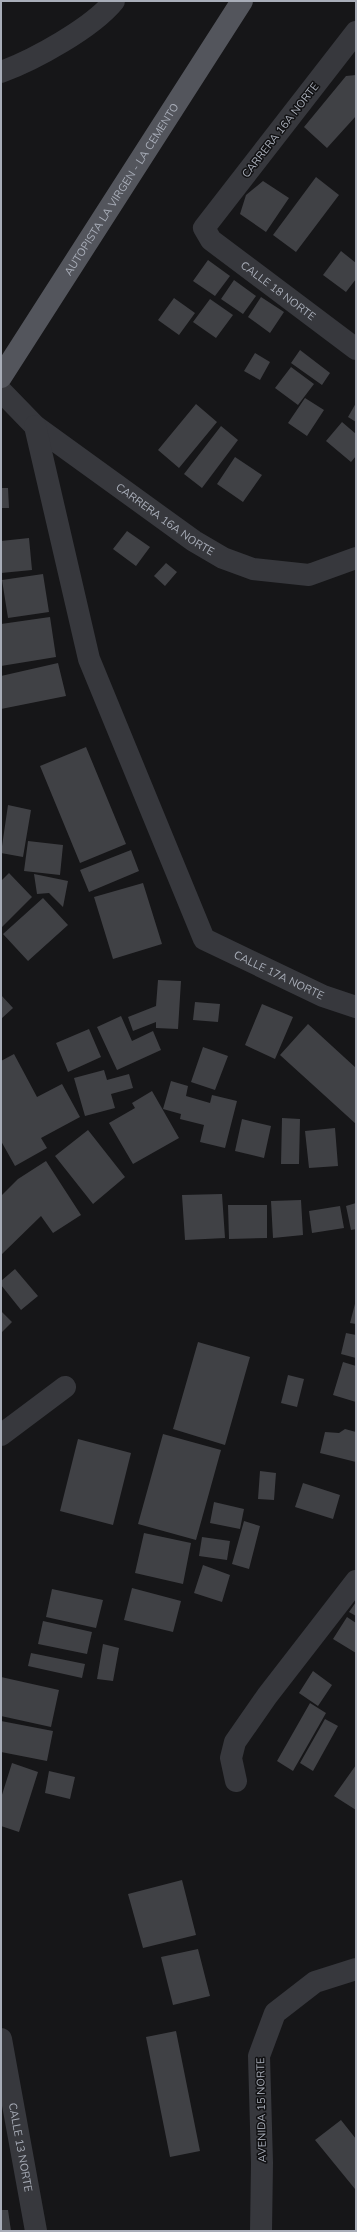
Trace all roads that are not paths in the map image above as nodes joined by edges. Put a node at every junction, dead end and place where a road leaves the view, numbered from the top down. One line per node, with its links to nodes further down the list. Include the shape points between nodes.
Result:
1 (114, 1): 4 (street, via 78,31)
2 (242, 1): 7 (main road, AUTOPISTA LA VIRGEN - LA CEMENTO)
3 (352, 43): 5 (street, CARRERA 16A NORTE)
4 (1, 72)
5 (204, 228): 6 (street, CALLE 18 NORTE, via 211,240)
6 (356, 349)
7 (1, 377)
8 (1, 391): 9 (street, CARRERA 16A NORTE)
9 (35, 426): 10 (street, CARRERA 16A NORTE, via 194,541 223,558 253,569 309,575); 11 (street, CALLE 17A NORTE, via 89,659 204,939 323,996)
10 (356, 558)
11 (356, 1007)
12 (65, 1387): 13 (street)
13 (1, 1435)
14 (356, 1581): 15 (street, via 267,1696 235,1742 231,1758)
15 (236, 1781)
16 (356, 1969): 18 (street, AVENIDA 15 NORTE, via 315,1982 275,2013 259,2056)
17 (1, 2039): 19 (street, CALLE 13 NORTE)
18 (267, 2230)
19 (36, 2231)

